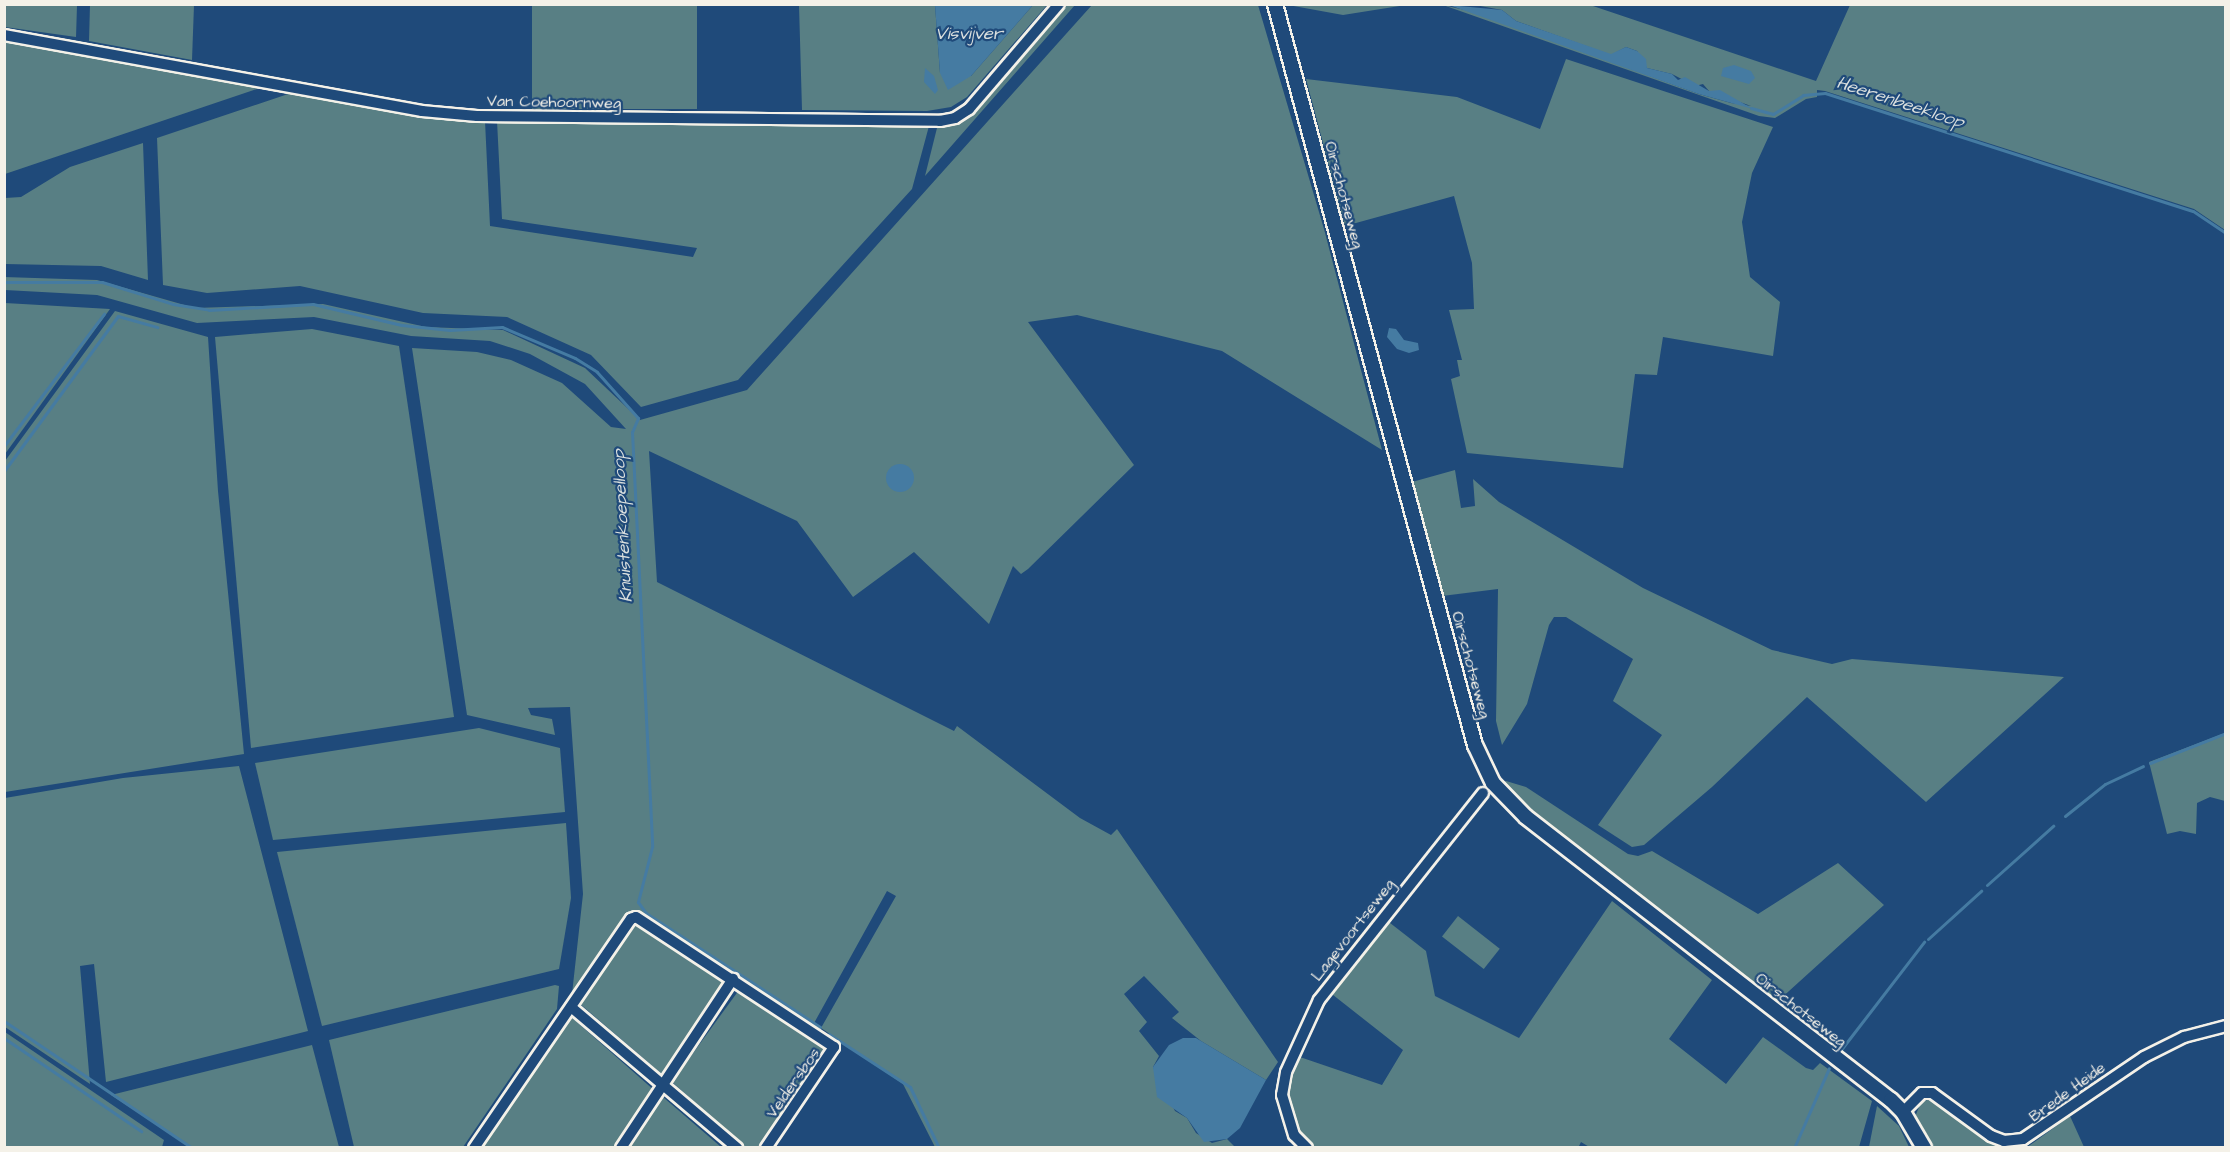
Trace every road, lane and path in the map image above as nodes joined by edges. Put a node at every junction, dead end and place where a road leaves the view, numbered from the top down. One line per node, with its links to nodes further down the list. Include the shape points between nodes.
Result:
1 (1059, 4): 3 (street, Van Coehoornweg, via 969,109 940,121 477,116 433,112)
2 (1275, 4): 4 (street, Oirschotseweg)
3 (4, 35)
4 (1488, 788): 9 (street, Oirschotseweg); 14 (street, Lagevoortseweg, via 1319,1000 1282,1088 1285,1114 1294,1135)
5 (733, 979): 6 (street, Veldersbos, via 636,917); 8 (street); 13 (street, Veldersbos, via 834,1047)
6 (571, 1007): 8 (street); 10 (street, Veldersbos)
7 (2226, 1026): 9 (street, Brede Heide, via 2184,1037 2144,1057 2023,1139 2004,1141 1991,1136 1932,1093 1922,1093)
8 (663, 1086): 11 (street); 12 (street)
9 (1903, 1113): 15 (street, Oirschotseweg)
10 (474, 1148)
11 (621, 1148)
12 (737, 1148)
13 (766, 1148)
14 (1306, 1148)
15 (1924, 1148)

